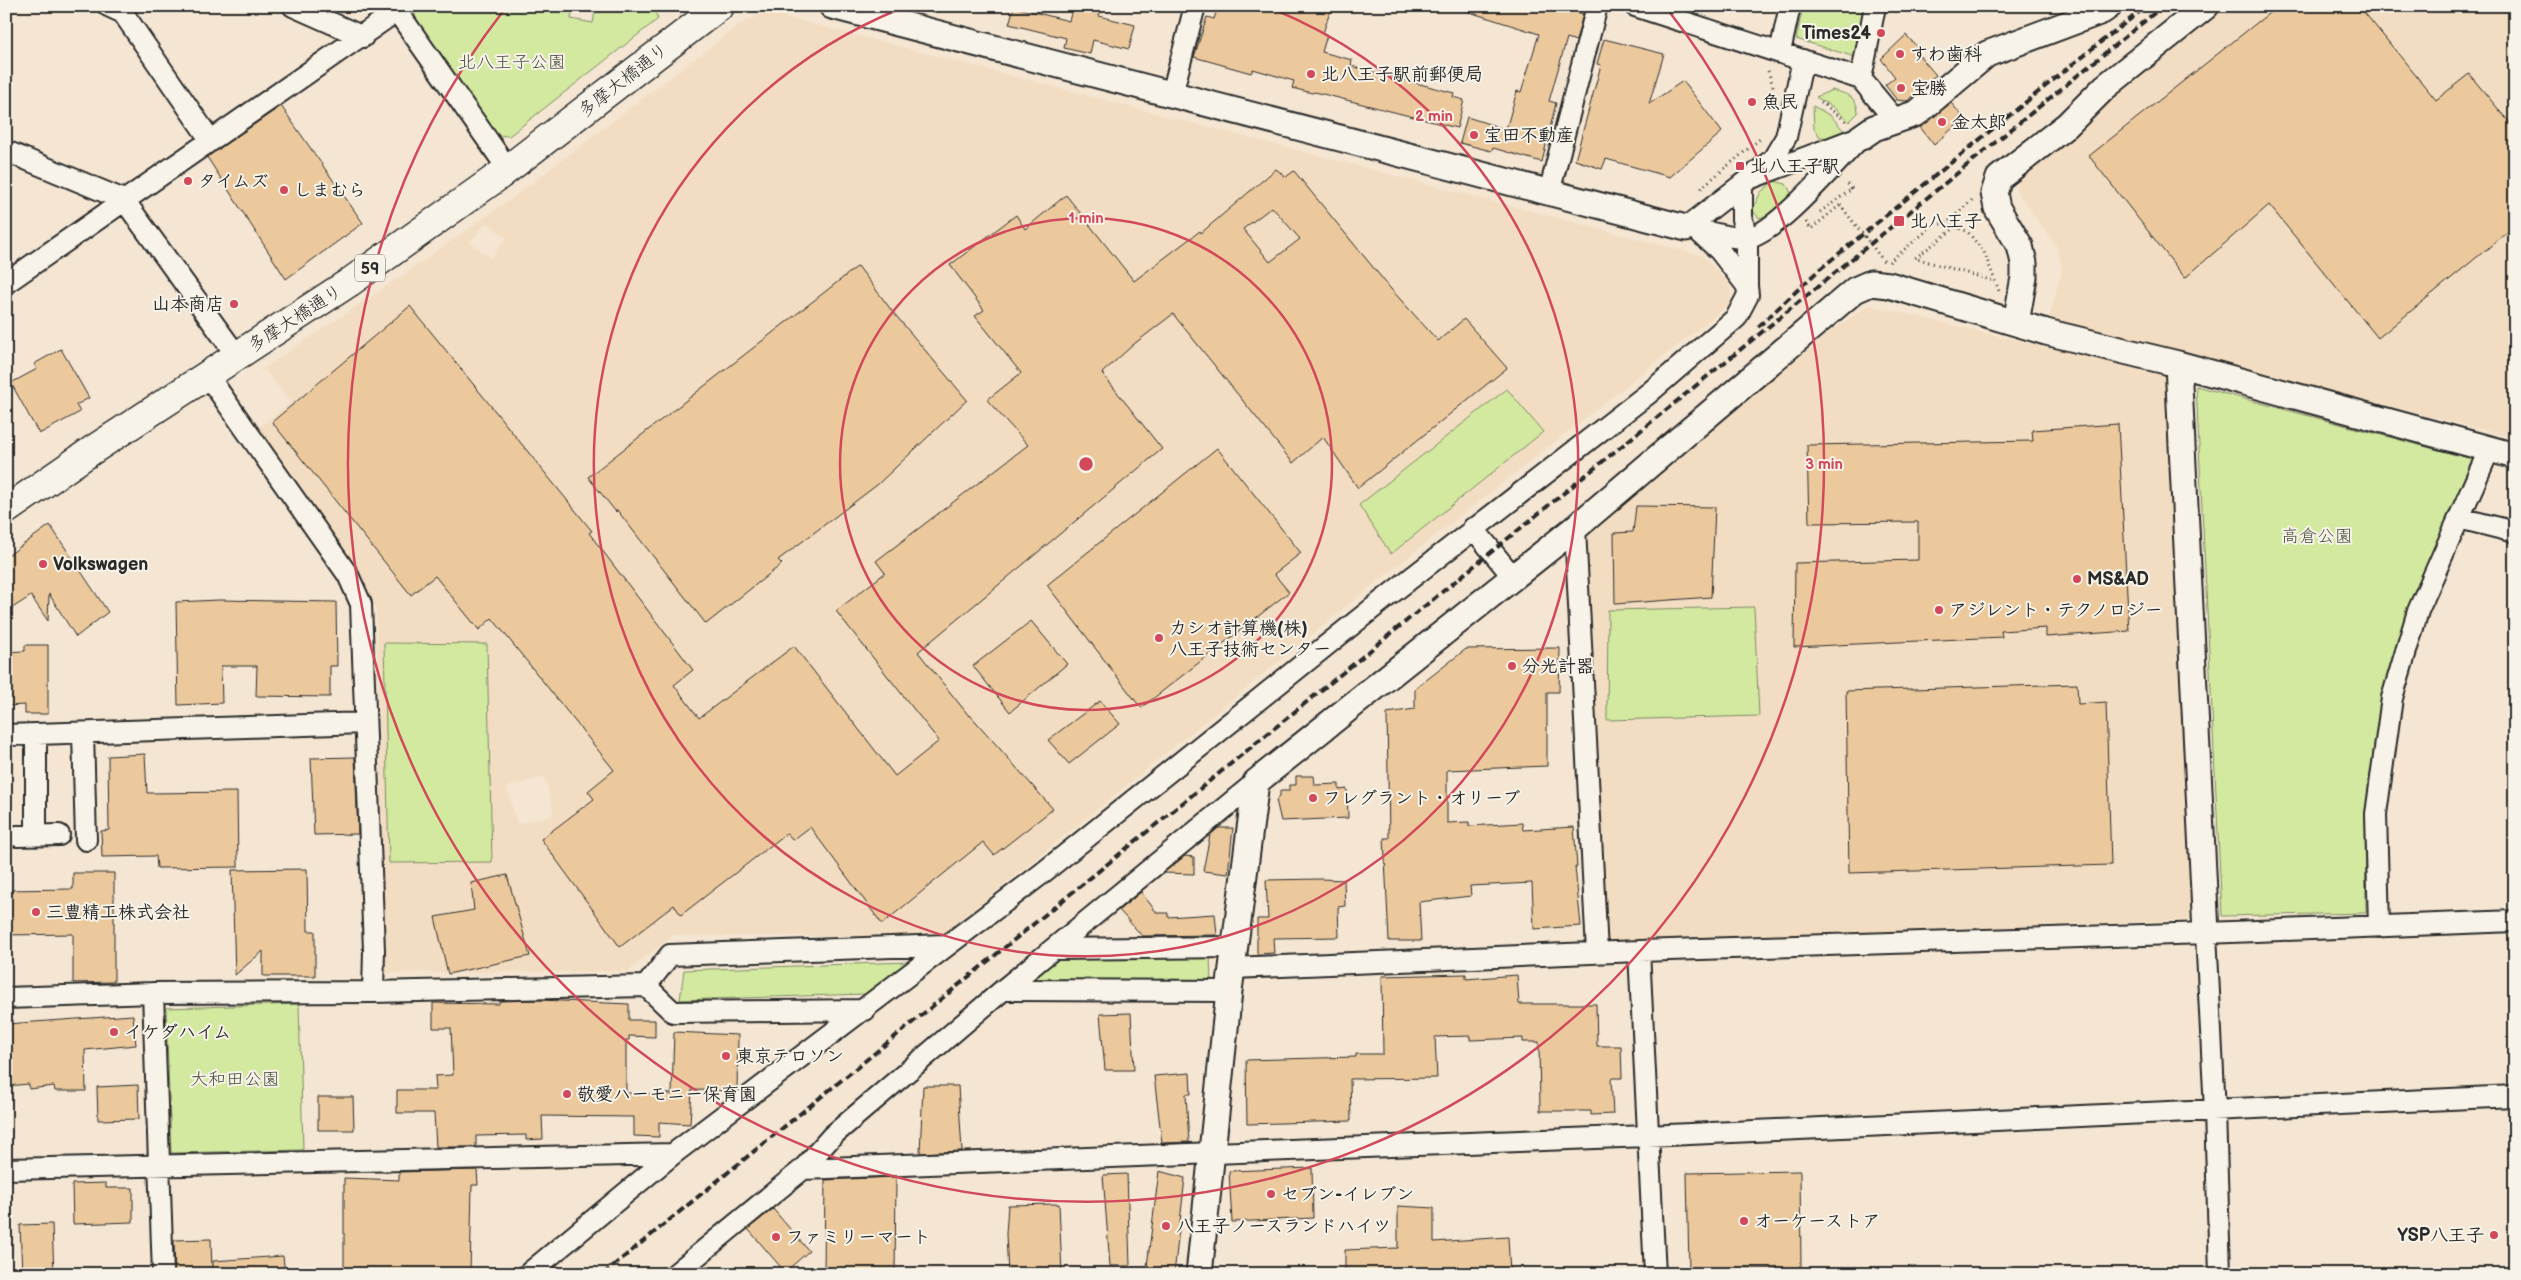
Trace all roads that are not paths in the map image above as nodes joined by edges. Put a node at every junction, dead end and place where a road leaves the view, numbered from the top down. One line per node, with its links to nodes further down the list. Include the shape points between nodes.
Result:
1 (293, 6): 13 (street)
2 (720, 6): 24 (main road, 多摩大橋通り / 59)
3 (832, 6): 17 (street)
4 (1195, 6): 17 (street)
5 (1597, 6): 26 (street)
6 (1636, 6): 14 (street)
7 (1790, 6): 14 (street)
8 (1875, 6): 16 (street)
9 (2109, 6): 19 (street, via 1987,54 1917,113)
10 (2206, 6): 33 (street, via 2105,87 2068,125 1999,178 1994,193 1997,208 2020,246 2024,263)
11 (119, 8): 21 (street)
12 (401, 9): 13 (street); 24 (street)
13 (363, 37): 21 (street)
14 (1780, 52): 15 (street)
15 (1803, 60): 16 (street); 18 (street)
16 (1861, 79): 19 (street)
17 (1172, 94): 26 (street)
18 (1794, 105): 23 (street); 25 (street, via 1780,150)
19 (1896, 121): 20 (street)
20 (1855, 130): 23 (street); 27 (street)
21 (211, 141): 28 (street)
22 (6, 151): 28 (street)
23 (1799, 162): 25 (street); 27 (street)
24 (508, 169): 34 (main road, 多摩大橋通り / 59, via 350,282)
25 (1746, 182): 29 (street); 30 (street, via 1742,219)
26 (1549, 193): 29 (street)
27 (1807, 193): 30 (street, via 1769,228)
28 (124, 200): 31 (street); 34 (street)
29 (1692, 229): 30 (street); 32 (street, via 1719,250)
30 (1747, 238): 32 (street)
31 (6, 283)
32 (1747, 286): 41 (street, via 1748,295 1736,318 1649,393)
33 (2016, 323): 35 (street); 42 (street, via 1889,285 1871,283 1855,290)
34 (237, 356): 36 (main road, 多摩大橋通り / 59)
35 (2178, 364): 37 (street); 54 (street)
36 (208, 376): 39 (main road, 多摩大橋通り / 59); 45 (street, via 348,575 361,604)
37 (2489, 450): 38 (street); 40 (street)
38 (2515, 456)
39 (6, 510)
40 (2460, 518): 43 (street); 53 (street, via 2418,611 2392,698 2376,814)
41 (1473, 528): 44 (street); 55 (street, via 1040,875)
42 (1574, 528): 44 (street); 58 (street)
43 (2515, 532)
44 (1513, 577): 49 (street)
45 (364, 723): 46 (street); 62 (street)
46 (83, 733): 47 (street); 51 (street)
47 (36, 734): 48 (street); 50 (street, via 27,836)
48 (6, 735)
49 (1256, 782): 56 (street); 59 (street)
50 (59, 836)
51 (86, 840)
52 (2515, 921): 53 (street)
53 (2380, 927): 54 (street)
54 (2206, 933): 57 (street); 67 (street)
55 (946, 945): 60 (street, via 670,955); 65 (street)
56 (1054, 949): 59 (street); 61 (street)
57 (1639, 950): 58 (street); 68 (street)
58 (1597, 952): 59 (street)
59 (1232, 969): 61 (street); 69 (street)
60 (646, 986): 62 (street); 65 (street, via 674,1012)
61 (1003, 990): 73 (street, via 832,1136)
62 (373, 992): 63 (street)
63 (153, 993): 64 (street); 71 (street)
64 (6, 998)
65 (865, 1010): 70 (street)
66 (2515, 1096): 67 (street)
67 (2215, 1111): 68 (street); 79 (street)
68 (1647, 1136): 69 (street); 78 (street)
69 (1210, 1153): 73 (street); 77 (street)
70 (673, 1154): 71 (street); 75 (street)
71 (159, 1165): 72 (street); 74 (street)
72 (6, 1169)
73 (803, 1169): 76 (street)
74 (163, 1274)
75 (528, 1274)
76 (675, 1274)
77 (1199, 1274)
78 (1655, 1274)
79 (2220, 1274)

